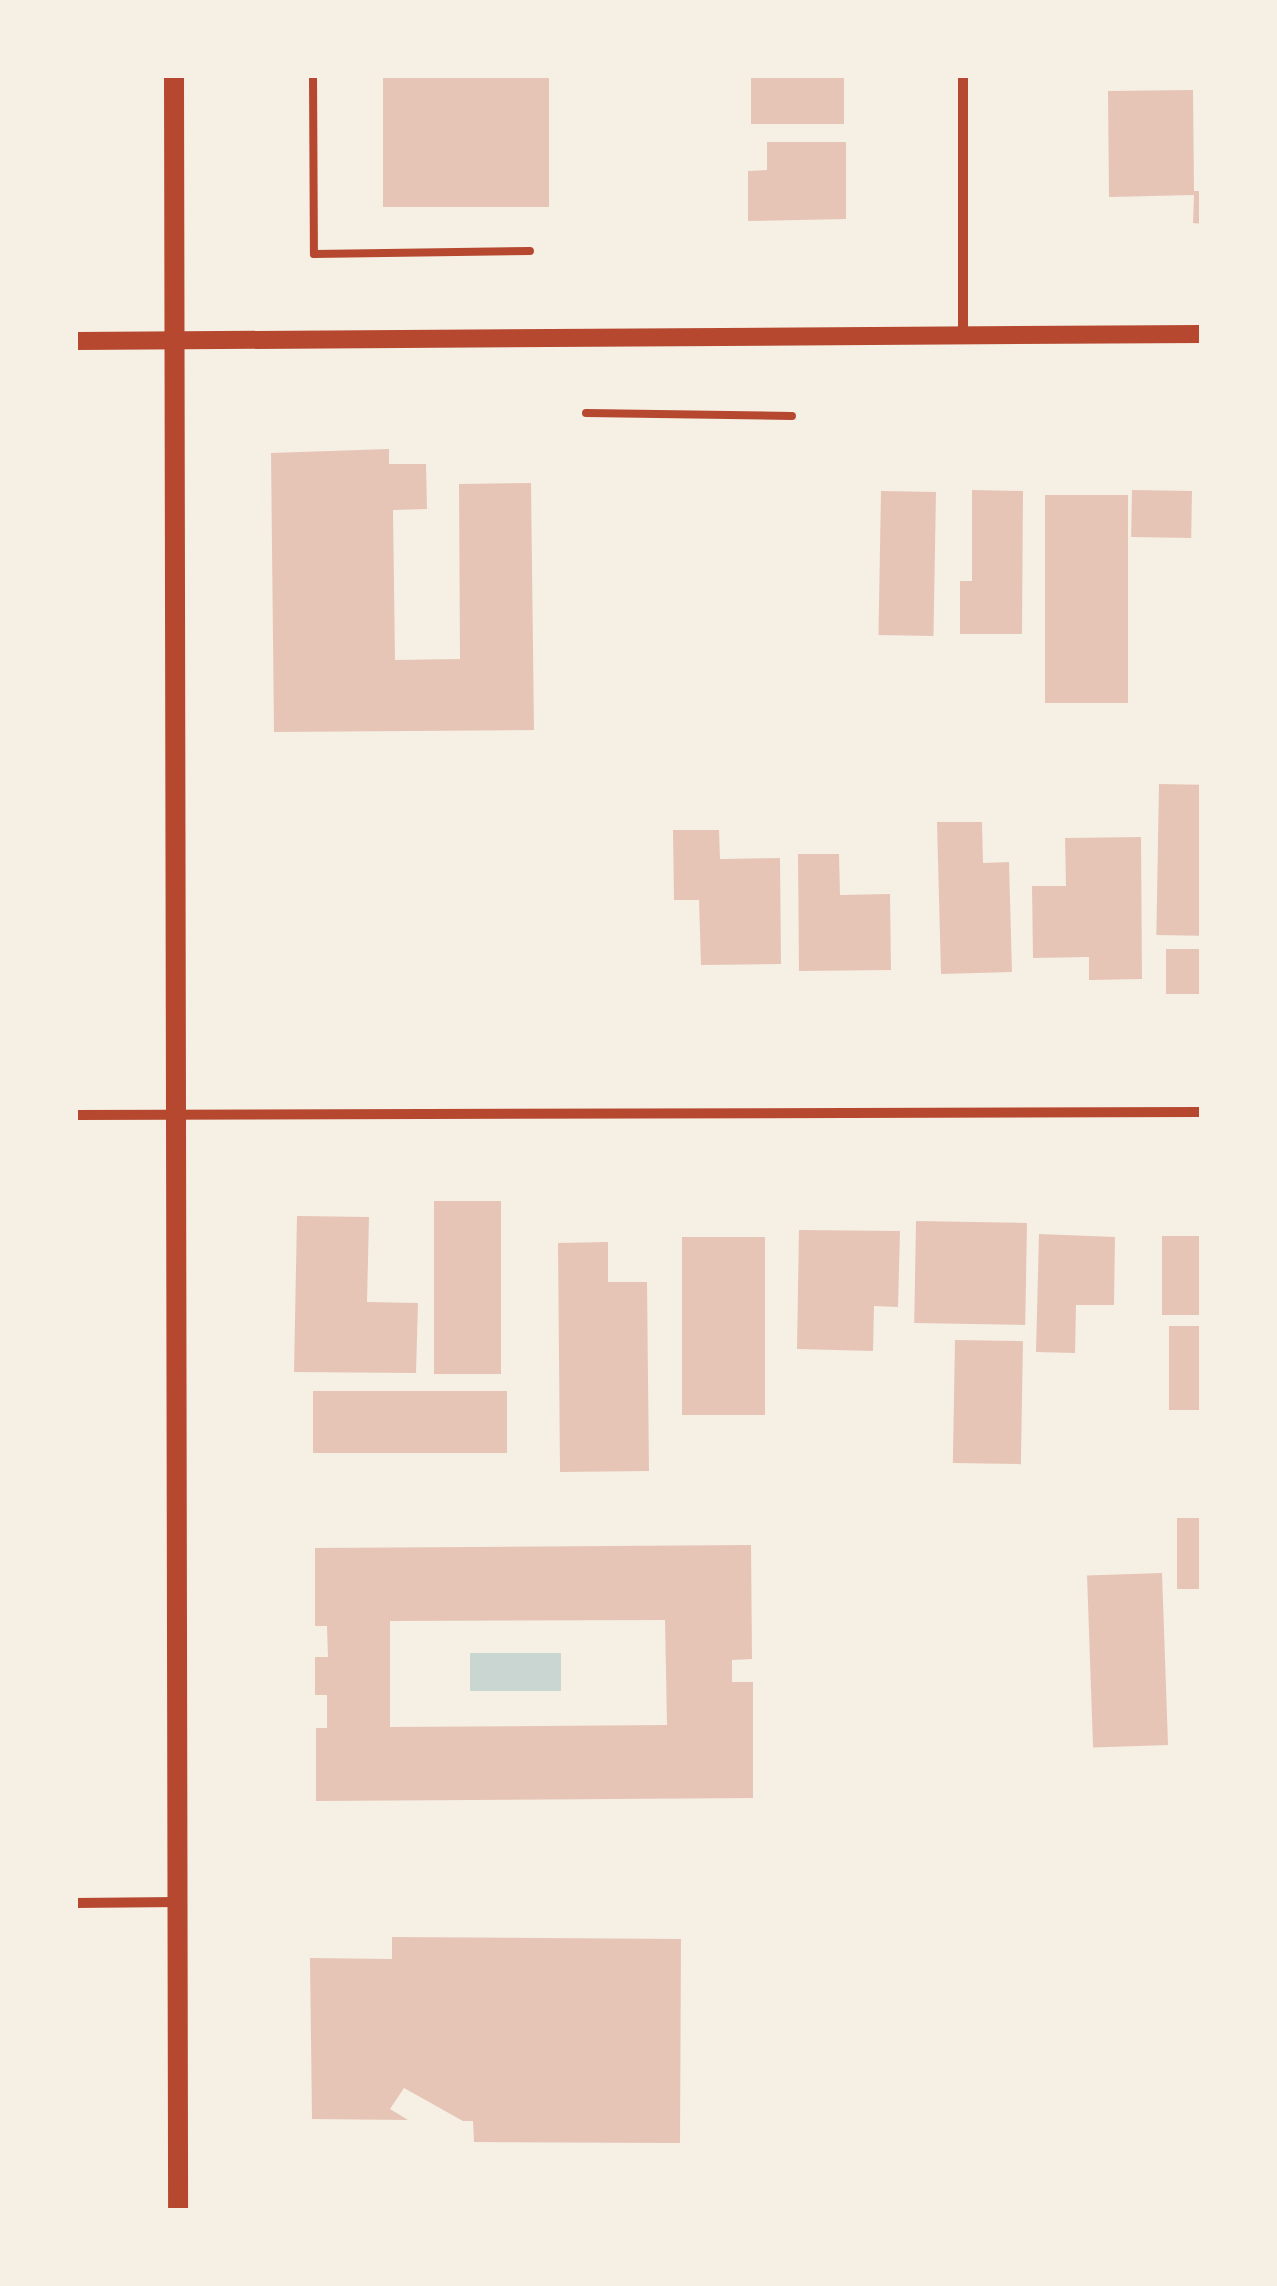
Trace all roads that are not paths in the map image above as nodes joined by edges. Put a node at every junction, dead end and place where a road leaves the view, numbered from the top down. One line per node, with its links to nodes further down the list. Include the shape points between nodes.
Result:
1 (174, 75): 8 (main road)
2 (313, 75): 4 (lane, via 314,254)
3 (963, 75): 5 (street)
4 (530, 251)
5 (963, 333): 6 (street); 8 (street)
6 (1202, 334)
7 (75, 340): 8 (street)
8 (173, 343): 12 (main road)
9 (586, 413): 10 (lane)
10 (792, 416)
11 (1202, 1112): 12 (street)
12 (174, 1114): 13 (street); 14 (main road)
13 (75, 1115)
14 (179, 1902): 15 (street); 16 (main road)
15 (75, 1903)
16 (178, 2211)

